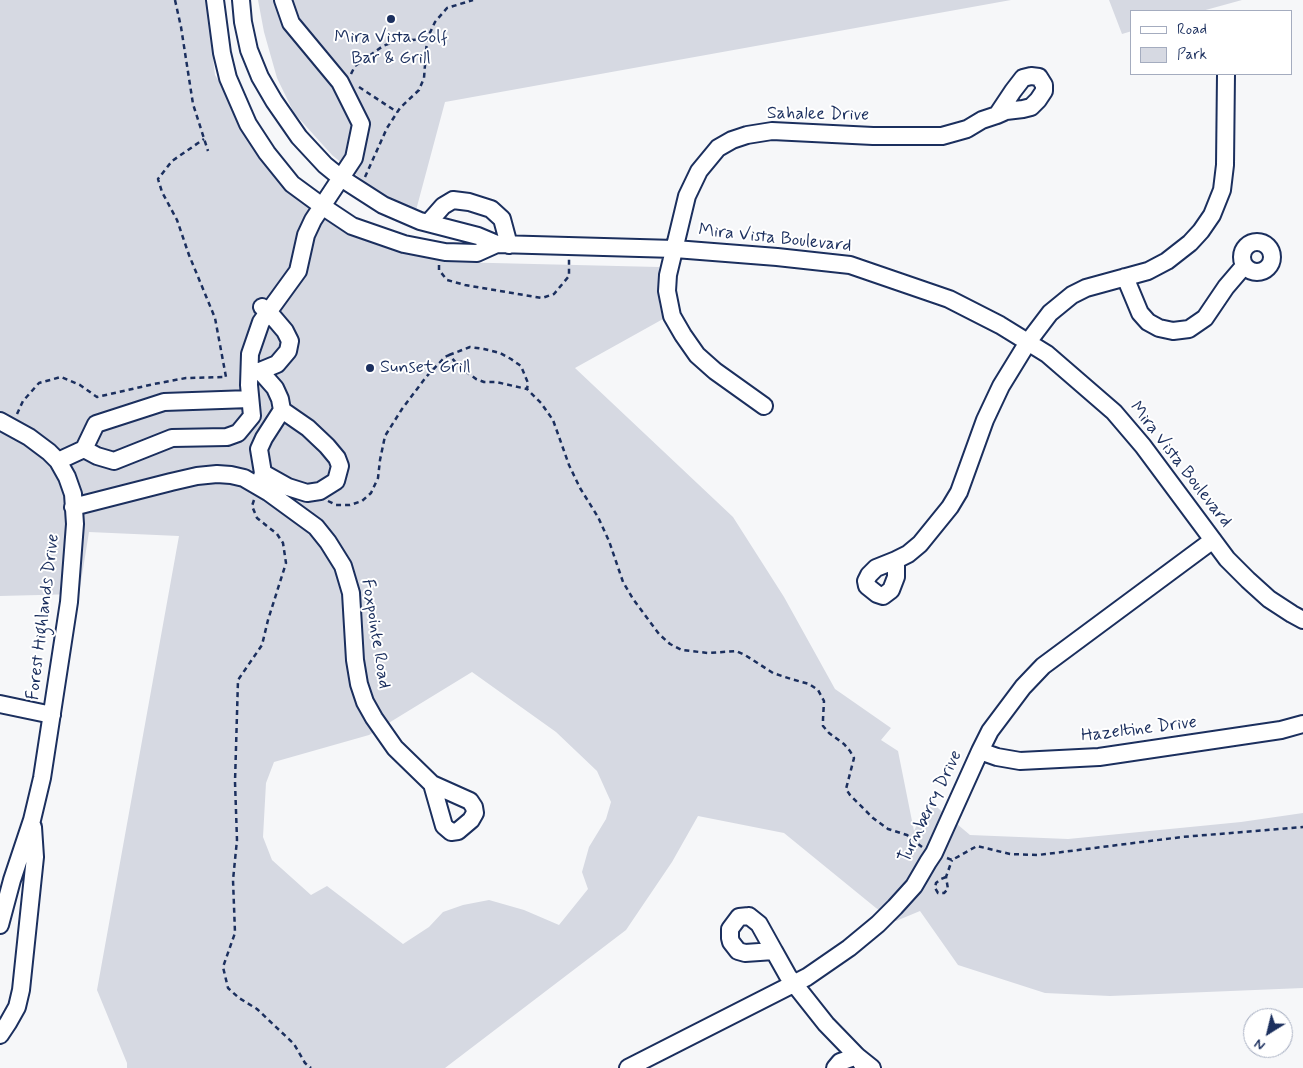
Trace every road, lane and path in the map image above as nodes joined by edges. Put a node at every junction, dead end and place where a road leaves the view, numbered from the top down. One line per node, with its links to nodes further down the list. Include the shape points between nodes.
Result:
1 (175, 0): 12 (path, via 194,104)
2 (214, 0): 16 (street, Mira Vista Boulevard, via 228,78 248,124 292,184)
3 (241, 0): 14 (street, Mira Vista Boulevard, via 249,50 265,85 300,137 324,165)
4 (282, 0): 14 (street, via 291,23 340,82 361,124 354,158)
5 (473, 0): 6 (path, via 447,8)
6 (427, 39): 8 (path, via 396,41 383,46 354,66); 10 (path, via 424,78 419,90)
7 (1226, 75): 23 (street, via 1222,190 1212,215 1190,243 1166,261 1148,271)
8 (349, 80)
9 (355, 84): 10 (path)
10 (397, 112): 15 (path)
11 (997, 115): 20 (street, Sahalee Drive, via 942,136 772,132 732,140 718,148 699,172 687,196)
12 (204, 139): 13 (path); 32 (path, via 172,161 158,179 215,318 226,377 186,378 98,397 61,377 39,383)
13 (208, 151)
14 (341, 178): 15 (street, Mira Vista Boulevard); 16 (street)
15 (359, 190): 17 (street, Mira Vista Boulevard, via 382,205)
16 (322, 206): 21 (street, Mira Vista Boulevard, via 352,226 404,244); 24 (street, via 306,235 298,271 285,280)
17 (428, 223): 18 (street, Mira Vista Boulevard); 18 (street, via 453,200 469,202 491,209 502,219)
18 (503, 245): 19 (street, Mira Vista Boulevard); 21 (street, Mira Vista Boulevard, via 477,253)
19 (569, 246): 20 (street, Mira Vista Boulevard); 21 (path, via 569,276 554,294 542,298 446,280 439,270)
20 (675, 249): 25 (street, Mira Vista Boulevard, via 850,265 949,299); 30 (street, Sahalee Drive, via 667,291 672,316 697,355)
21 (439, 251)
22 (1244, 266): 23 (street, via 1205,318 1189,329 1174,332 1148,322 1140,313)
23 (1125, 277): 25 (street, via 1086,288 1072,296 1050,313)
24 (265, 309): 27 (street, via 250,354); 27 (street, via 290,341 288,351 277,364)
25 (1028, 342): 38 (street, Mira Vista Boulevard, via 1047,354 1114,412); 39 (street, via 1001,386 950,507 920,544)
26 (449, 355): 28 (path, via 476,379); 28 (path, via 470,347 500,353 521,366 528,383); 36 (path, via 426,377 385,436 378,478 371,493 350,505 336,505)
27 (255, 371): 29 (street, via 249,385); 31 (street, via 275,388)
28 (527, 390): 48 (path, via 553,420 569,465 609,540 623,582 659,634 682,650 745,655 773,673 810,684 818,690 824,701 823,726 844,744 854,758 846,789 850,795 888,829 907,835)
29 (250, 399): 33 (street, via 164,402 96,424); 33 (street, via 252,416 238,433 227,438 172,438 114,461)
30 (764, 406)
31 (282, 410): 35 (street, via 260,449); 36 (street, via 321,440 340,466 336,480 320,491)
32 (5, 424): 34 (street, Forest Highlands Drive, via 36,442)
33 (84, 449): 34 (street)
34 (58, 461): 37 (street, Forest Highlands Drive, via 73,494)
35 (261, 480): 36 (street); 37 (street, Foxpointe Road, via 217,474 197,476); 45 (street, Foxpointe Road, via 268,492 316,527 343,566 351,593 359,684 365,702 395,748); 56 (path, via 252,506 257,518 283,543 286,563 262,645 238,680 237,840 233,880 235,933 223,967 228,988 294,1044)
36 (307, 493)
37 (74, 508): 42 (street, Forest Highlands Drive, via 69,602)
38 (1213, 540): 40 (street, Mira Vista Boulevard, via 1248,580); 44 (street, Turnberry Drive, via 1043,666 1005,709)
39 (896, 560)
40 (1303, 620)
41 (0, 704): 42 (street)
42 (52, 715): 46 (street, Forest Highlands Drive)
43 (1303, 724): 44 (street, Hazeltine Drive, via 1099,757 1020,760 997,757)
44 (980, 750): 48 (street, Turnberry Drive)
45 (432, 784)
46 (32, 820): 51 (street, Forest Highlands Drive); 54 (street, Forest Highlands Drive, via 35,857 21,990 17,1007)
47 (1303, 827): 49 (path, via 1182,837 1038,855 1010,854 977,846)
48 (934, 853): 49 (path); 53 (street, Turnberry Drive, via 914,886 878,924 849,948)
49 (952, 860): 50 (path)
50 (946, 877): 50 (path, via 948,889 938,893 936,884)
51 (0, 925)
52 (774, 951): 53 (street)
53 (794, 984): 55 (street); 57 (street, Turnberry Drive)
54 (0, 1035)
55 (861, 1062): 58 (street, via 840,1062); 59 (street)
56 (311, 1068)
57 (628, 1068)
58 (835, 1068)
59 (872, 1068)

